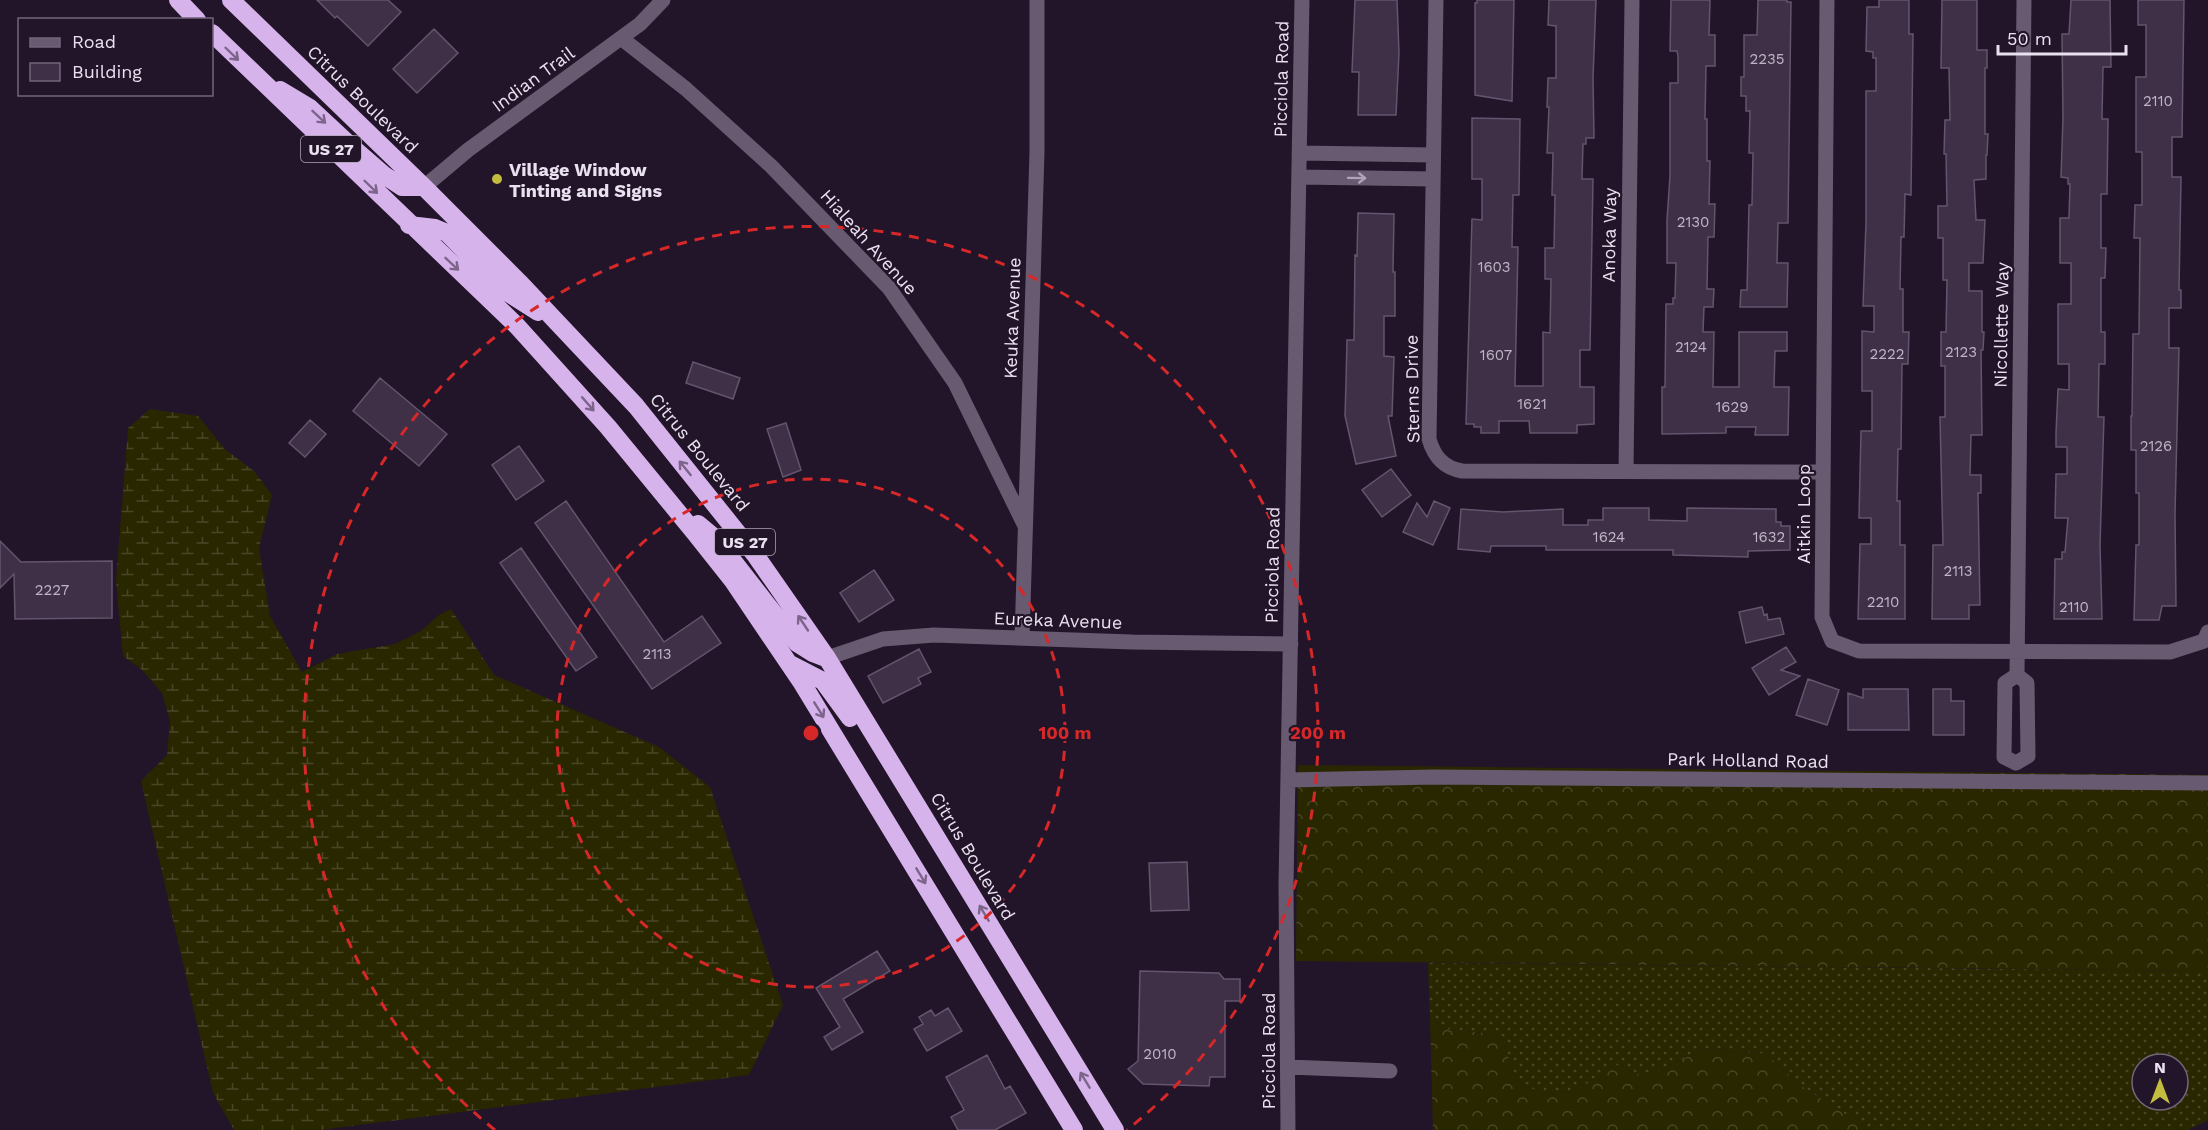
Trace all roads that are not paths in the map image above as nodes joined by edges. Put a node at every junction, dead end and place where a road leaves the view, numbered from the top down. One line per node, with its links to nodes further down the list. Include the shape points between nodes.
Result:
1 (177, 0): 10 (highway)
2 (231, 0): 18 (highway, Citrus Boulevard / US 27)
3 (663, 0): 12 (street, Indian Trail)
4 (1037, 0): 24 (street, Keuka Avenue, via 1037,152)
5 (1302, 0): 14 (street, Picciola Road)
6 (1437, 0): 15 (street, Sterns Drive)
7 (1632, 0): 21 (street, Anoka Way)
8 (1827, 0): 22 (street, Aitkin Loop)
9 (2024, 0): 28 (street, Nicollette Way)
10 (195, 18)
11 (213, 34): 13 (highway, US 27, one-way to 13)
12 (621, 38): 18 (street, Indian Trail); 24 (street, Hialeah Avenue, via 686,89 771,166 889,288 955,383)
13 (253, 74): 18 (highway, one-way to 18, via 310,108 402,187); 19 (highway, US 27, one-way to 19)
14 (1299, 153): 15 (street); 16 (street, Picciola Road)
15 (1433, 155): 17 (street, Sterns Drive)
16 (1299, 177): 17 (street, one-way to 17); 27 (street, Picciola Road)
17 (1433, 178): 21 (street, Sterns Drive, via 1429,439 1432,451 1453,470 1462,471)
18 (424, 187): 20 (highway, Citrus Boulevard / US 27)
19 (409, 225): 20 (highway, via 447,233 505,291); 23 (highway, US 27, one-way to 23, via 517,326)
20 (560, 326): 29 (highway, Citrus Boulevard / US 27, one-way to 20, via 770,573 636,406)
21 (1626, 470): 22 (street, Sterns Drive)
22 (1822, 472): 28 (street, Aitkin Loop, via 1822,617 1832,641 1859,651)
23 (669, 500): 29 (highway, via 716,539 797,643); 30 (highway, US 27, via 733,581)
24 (1024, 524): 26 (street, Keuka Avenue)
25 (2208, 632): 28 (street, Aitkin Loop, via 2204,641 2170,652)
26 (1022, 638): 27 (street, Eureka Avenue); 29 (street, Eureka Avenue, via 934,635 883,639)
27 (1291, 644): 33 (street, Picciola Road)
28 (2017, 651): 31 (street, Nicollette Way)
29 (827, 658): 36 (highway, Citrus Boulevard / US 27)
30 (787, 663): 36 (highway, via 823,681 882,771); 39 (highway, US 27, one-way to 39)
31 (2017, 675): 32 (street, via 2027,683 2028,756); 32 (street, via 2005,683 2004,757)
32 (2016, 763): 34 (street)
33 (1288, 780): 34 (street, Park Holland Road, via 1446,777); 37 (street, Picciola Road)
34 (2016, 782): 35 (street, Park Holland Road)
35 (2208, 783)
36 (934, 833): 40 (highway, Citrus Boulevard / US 27, one-way to 36)
37 (1288, 1067): 38 (street); 41 (street, Picciola Road)
38 (1390, 1071)
39 (1074, 1130)
40 (1115, 1130)
41 (1288, 1130)

